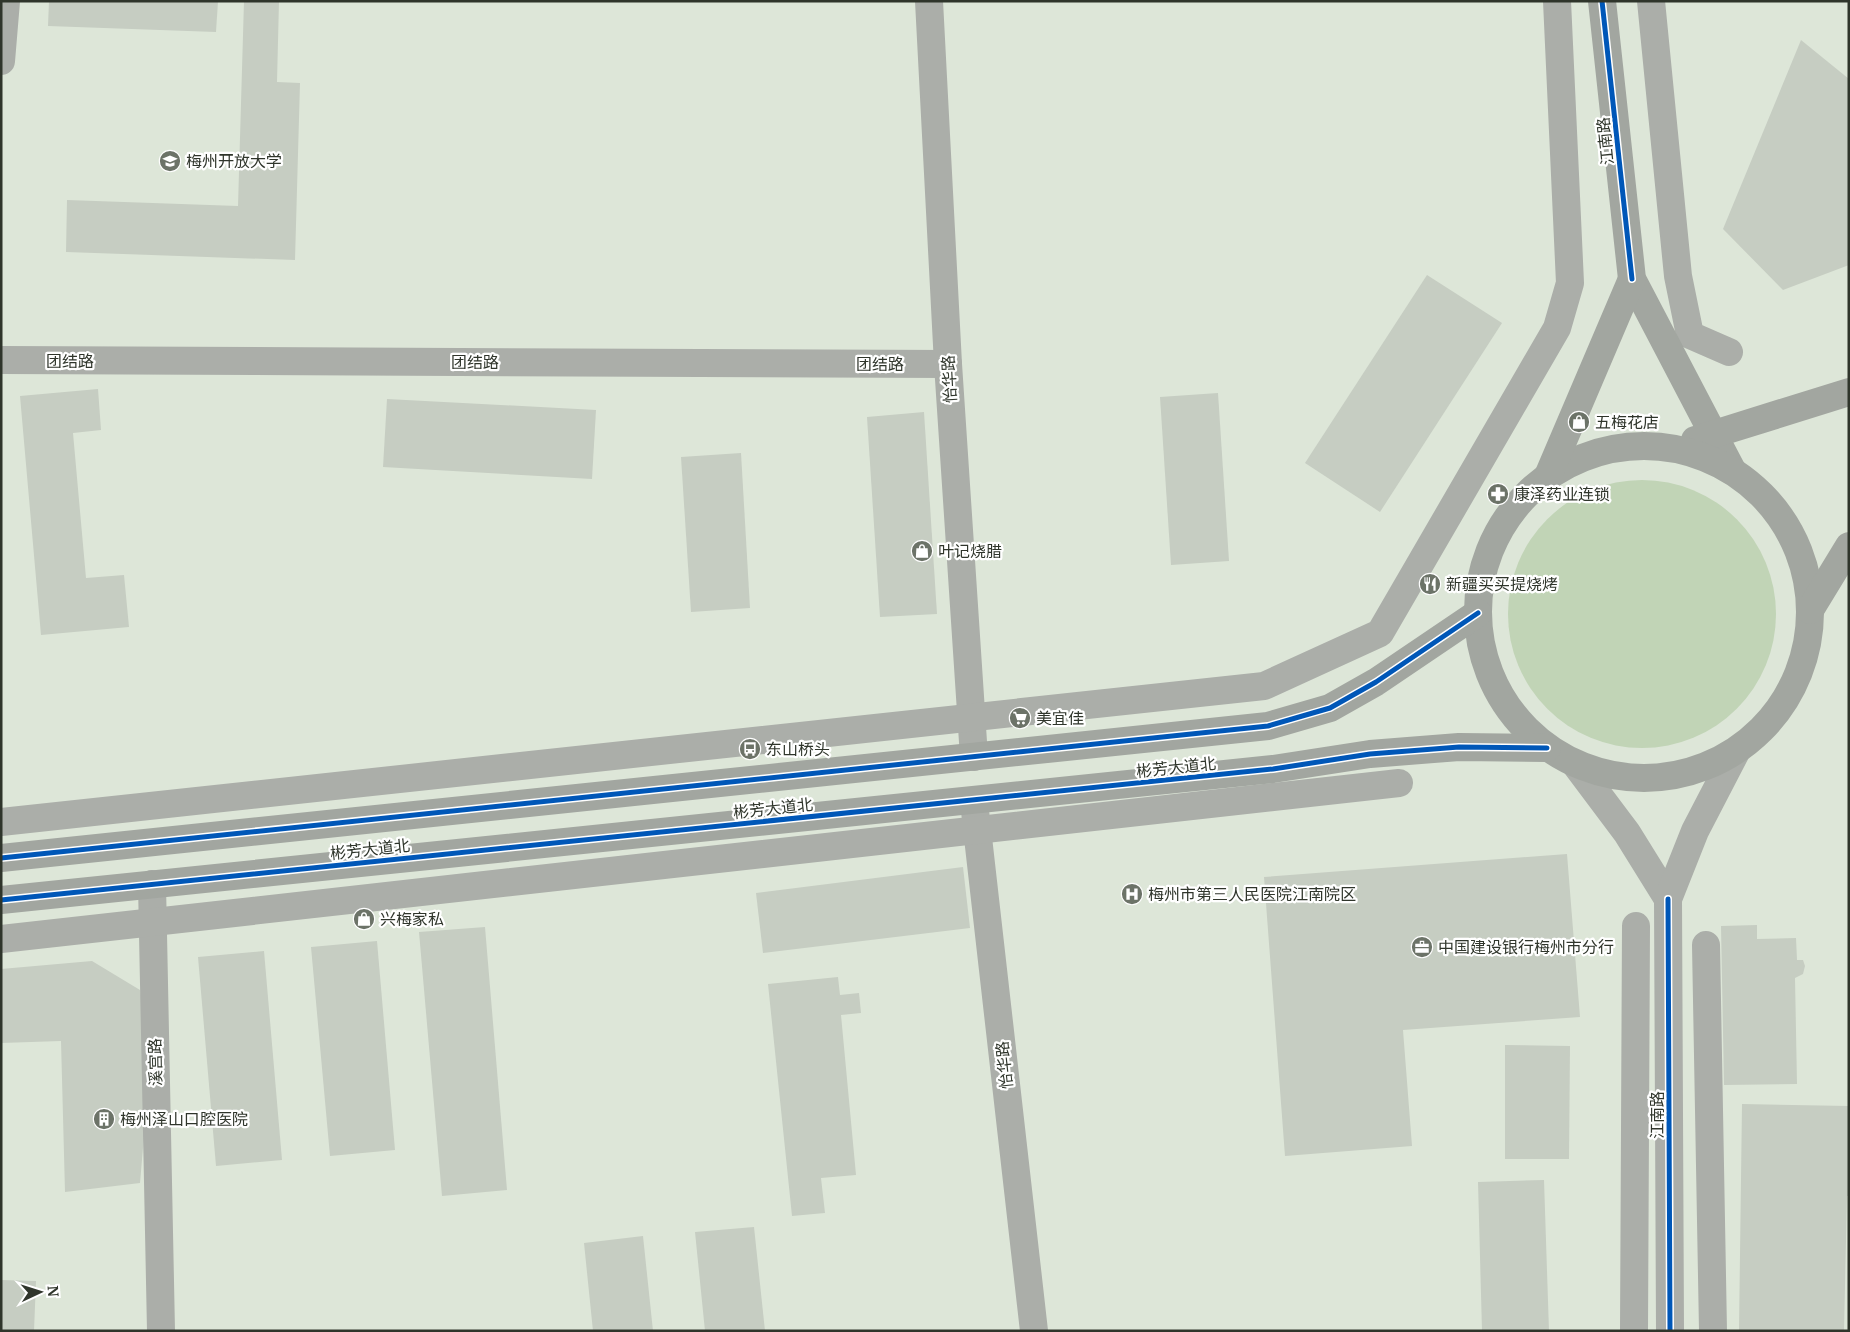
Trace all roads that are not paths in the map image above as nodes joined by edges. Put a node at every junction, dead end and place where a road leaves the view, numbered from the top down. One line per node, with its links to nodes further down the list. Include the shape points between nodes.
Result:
1 (6, 1): 6 (street)
2 (929, 1): 10 (street, 怡华路)
3 (1557, 1): 19 (street, via 1568,292 1557,328 1380,633 1264,686)
4 (1602, 1): 7 (main road, 江南路)
5 (1651, 1): 8 (street, via 1678,276 1690,336)
6 (1, 61)
7 (1632, 279): 12 (main road, 江南路); 15 (main road, 江南路)
8 (1729, 352)
9 (1, 360): 10 (street, 团结路)
10 (948, 364): 19 (street, 怡华路)
11 (1849, 392): 12 (main road)
12 (1713, 434): 13 (main road); 14 (main road, 江南路)
13 (1671, 448): 14 (main road, via 1702,456); 15 (main road, via 1638,445 1606,450 1576,460)
14 (1732, 470): 17 (main road, via 1758,490 1796,544 1807,576)
15 (1548, 476): 18 (main road, via 1524,497 1505,521 1490,550 1481,581)
16 (1849, 546): 17 (main road)
17 (1810, 610): 21 (main road, via 1807,643 1798,675 1783,704 1762,730)
18 (1478, 613): 20 (main road, via 1481,644 1501,696 1524,727); 22 (main road, 彬芳大道北, via 1376,682 1330,708 1268,726)
19 (971, 718): 22 (street, 怡华路); 26 (street)
20 (1548, 748): 23 (main road); 25 (main road, 彬芳大道北, via 1459,747 1370,754 1273,769)
21 (1736, 752): 23 (main road, via 1706,767 1674,776 1642,779 1608,775); 30 (street, 江南路, via 1695,831)
22 (974, 757): 28 (main road, 彬芳大道北)
23 (1576, 765): 30 (street, via 1627,833)
24 (1399, 783): 27 (street)
25 (974, 800): 27 (street, 怡华路); 29 (main road, 彬芳大道北)
26 (1, 822)
27 (978, 830): 32 (street); 37 (street, 怡华路)
28 (1, 858)
29 (152, 884): 31 (main road, 彬芳大道北); 32 (street, 溪宫路)
30 (1668, 899): 39 (street, 江南路)
31 (1, 900)
32 (153, 922): 34 (street); 36 (street, 溪宫路)
33 (1636, 926): 38 (street)
34 (1, 939)
35 (1706, 945): 40 (street)
36 (160, 1331)
37 (1034, 1331)
38 (1634, 1331)
39 (1670, 1331)
40 (1713, 1331)

